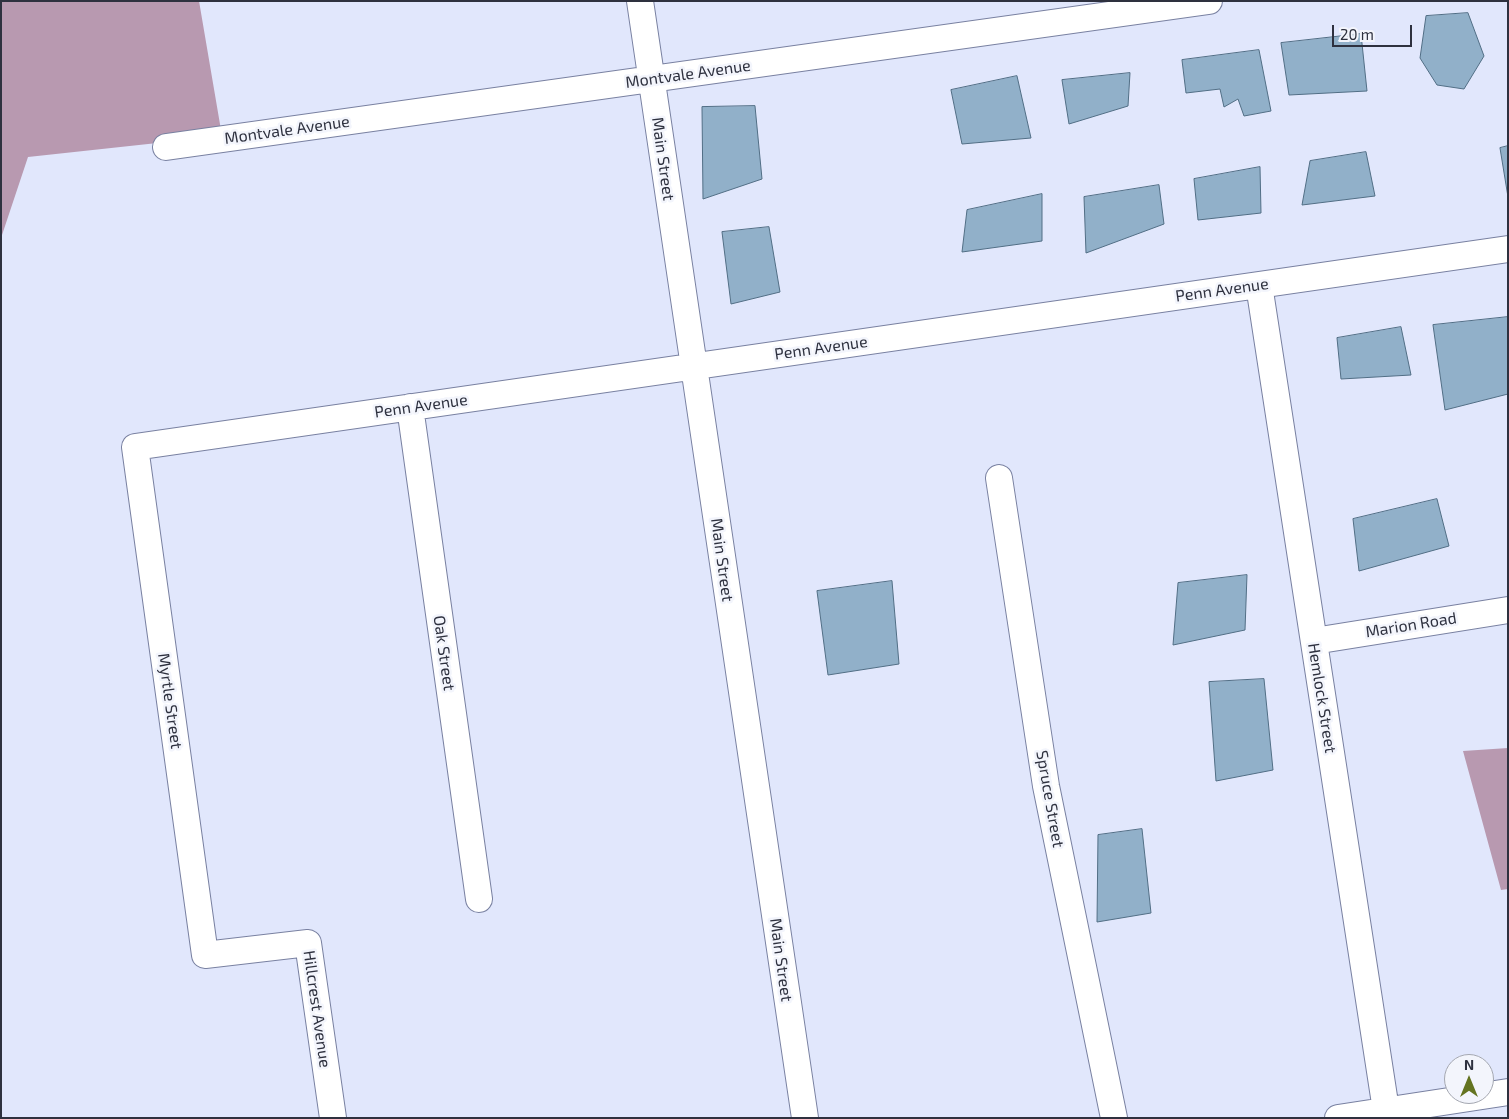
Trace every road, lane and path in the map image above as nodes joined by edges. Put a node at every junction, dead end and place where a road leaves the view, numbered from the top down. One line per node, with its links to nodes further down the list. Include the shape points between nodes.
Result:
1 (640, 1): 3 (street, Main Street)
2 (1209, 1): 3 (street, Montvale Avenue)
3 (651, 79): 4 (street, Montvale Avenue); 7 (street, Main Street)
4 (166, 147)
5 (1508, 249): 6 (street, Penn Avenue)
6 (1259, 284): 7 (street, Penn Avenue); 12 (street, Hemlock Street)
7 (694, 366): 8 (street, Penn Avenue); 18 (street, Main Street)
8 (410, 407): 9 (street, Penn Avenue); 13 (street, Oak Street)
9 (135, 447): 14 (street, Myrtle Street)
10 (999, 478): 19 (street, Spruce Street, via 1046,786)
11 (1508, 610): 12 (street, Marion Road)
12 (1314, 640): 16 (street, Hemlock Street)
13 (478, 899)
14 (205, 955): 17 (street, Hillcrest Avenue, via 308,943)
15 (1508, 1092): 16 (street)
16 (1386, 1110): 20 (street)
17 (333, 1118)
18 (805, 1118)
19 (1114, 1118)
20 (1338, 1118)

